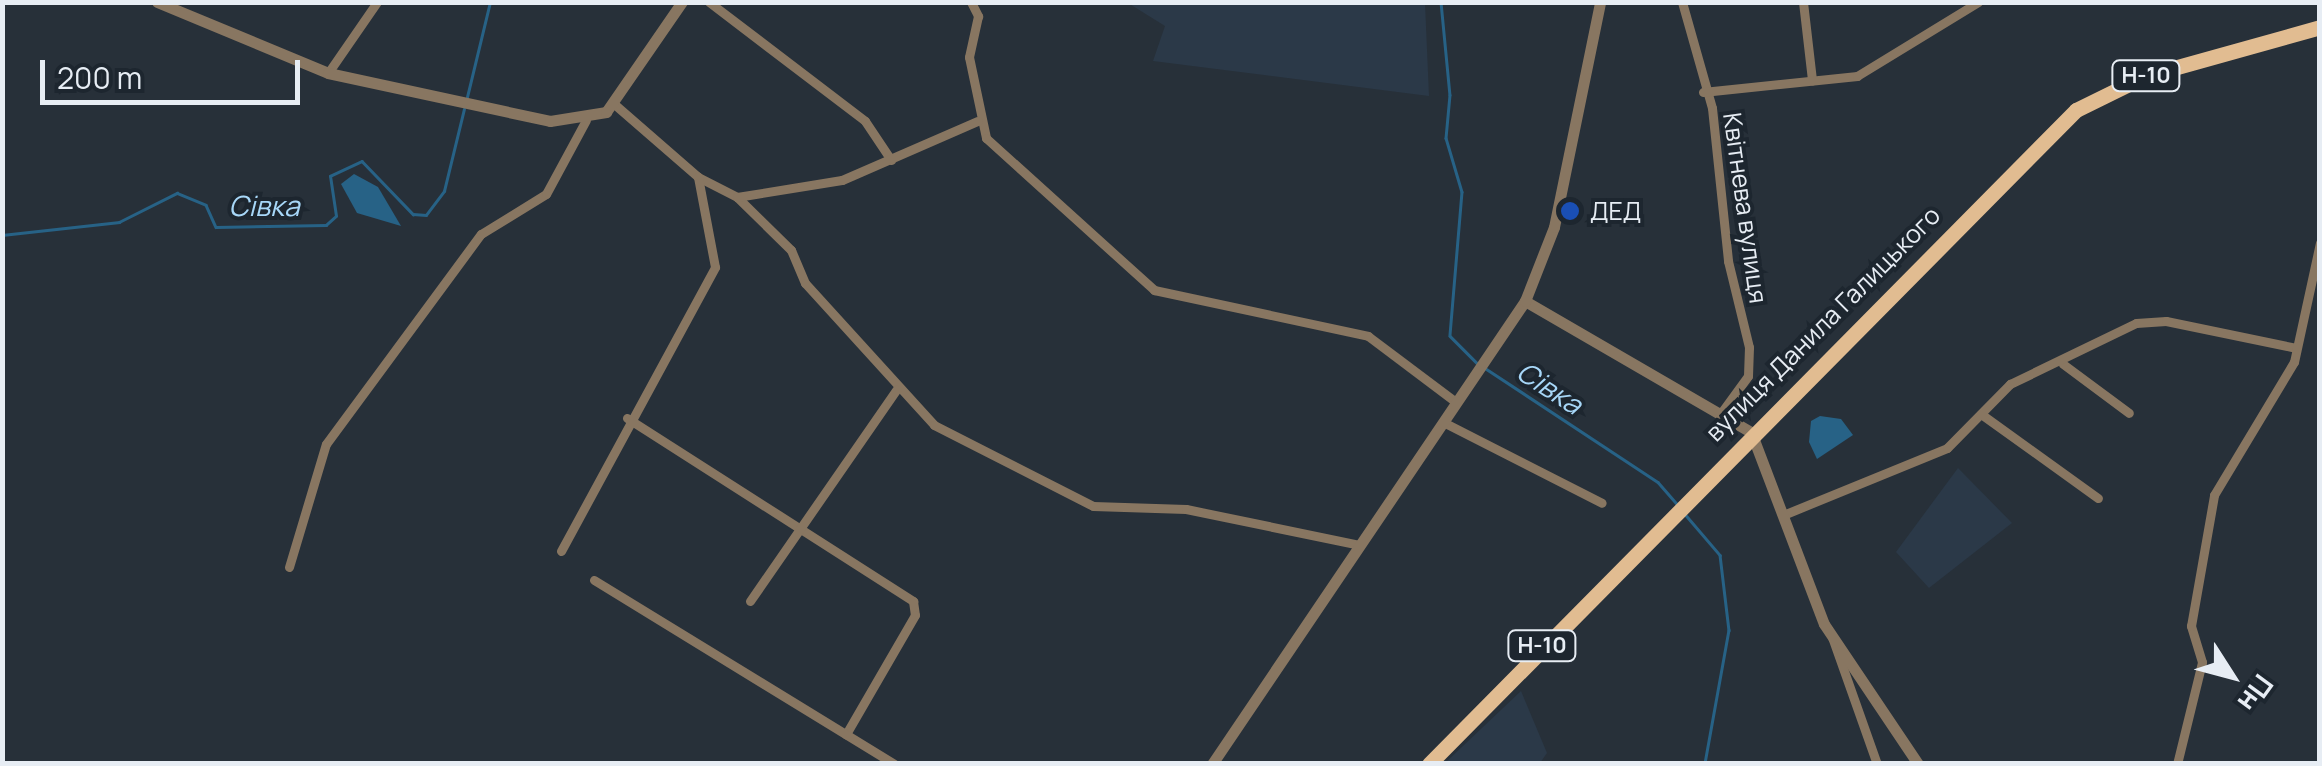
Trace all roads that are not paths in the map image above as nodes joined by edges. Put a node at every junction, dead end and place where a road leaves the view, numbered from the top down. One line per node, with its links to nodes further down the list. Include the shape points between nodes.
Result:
1 (157, 2): 11 (street)
2 (377, 2): 11 (street)
3 (682, 2): 14 (street)
4 (709, 2): 17 (street, via 865,121)
5 (971, 2): 16 (street, via 978,16 970,57)
6 (1600, 2): 21 (street, via 1554,228)
7 (1682, 2): 13 (street, Квітнева вулиця)
8 (1803, 2): 12 (street)
9 (1978, 2): 12 (street, via 1858,76)
10 (2320, 26): 31 (main road, вулиця Данила Галицького / Н-10, via 2145,76 2076,110)
11 (328, 73): 15 (street, via 478,108)
12 (1812, 80): 13 (street)
13 (1703, 92): 26 (street, Квітнева вулиця, via 1749,347 1748,376)
14 (613, 103): 15 (street); 18 (street)
15 (586, 120): 38 (street, via 546,194 480,234 326,444)
16 (978, 121): 17 (street); 25 (street, via 986,138 1154,290 1368,336)
17 (891, 160): 19 (street, via 842,180)
18 (698, 177): 19 (street); 29 (street, via 715,267)
19 (737, 196): 24 (street, via 791,250 805,283 842,316)
20 (2320, 243): 22 (street)
21 (1525, 300): 25 (street); 26 (street)
22 (2296, 348): 23 (street, via 2152,320); 48 (street, via 2214,495 2191,626 2202,662)
23 (2063, 364): 27 (street); 28 (street, via 2010,384)
24 (896, 390): 35 (street); 36 (street, via 934,425 1094,506 1186,509)
25 (1456, 402): 30 (street)
26 (1722, 413): 31 (street)
27 (2129, 413)
28 (1981, 414): 32 (street); 34 (street, via 1947,448)
29 (627, 418): 35 (street); 37 (street)
30 (1443, 422): 33 (street); 36 (street)
31 (1751, 432): 34 (street); 45 (main road, вулиця Данила Галицького / Н-10)
32 (2098, 498)
33 (1602, 503)
34 (1783, 516): 41 (street)
35 (798, 532): 40 (street); 42 (street, via 913,601 915,616)
36 (1360, 544): 44 (street)
37 (561, 551)
38 (288, 567)
39 (594, 580): 42 (street)
40 (750, 601)
41 (1832, 634): 46 (street, via 1836,666); 47 (street)
42 (846, 734): 43 (street)
43 (894, 764)
44 (1212, 764)
45 (1429, 764)
46 (1876, 764)
47 (1918, 764)
48 (2177, 764)

